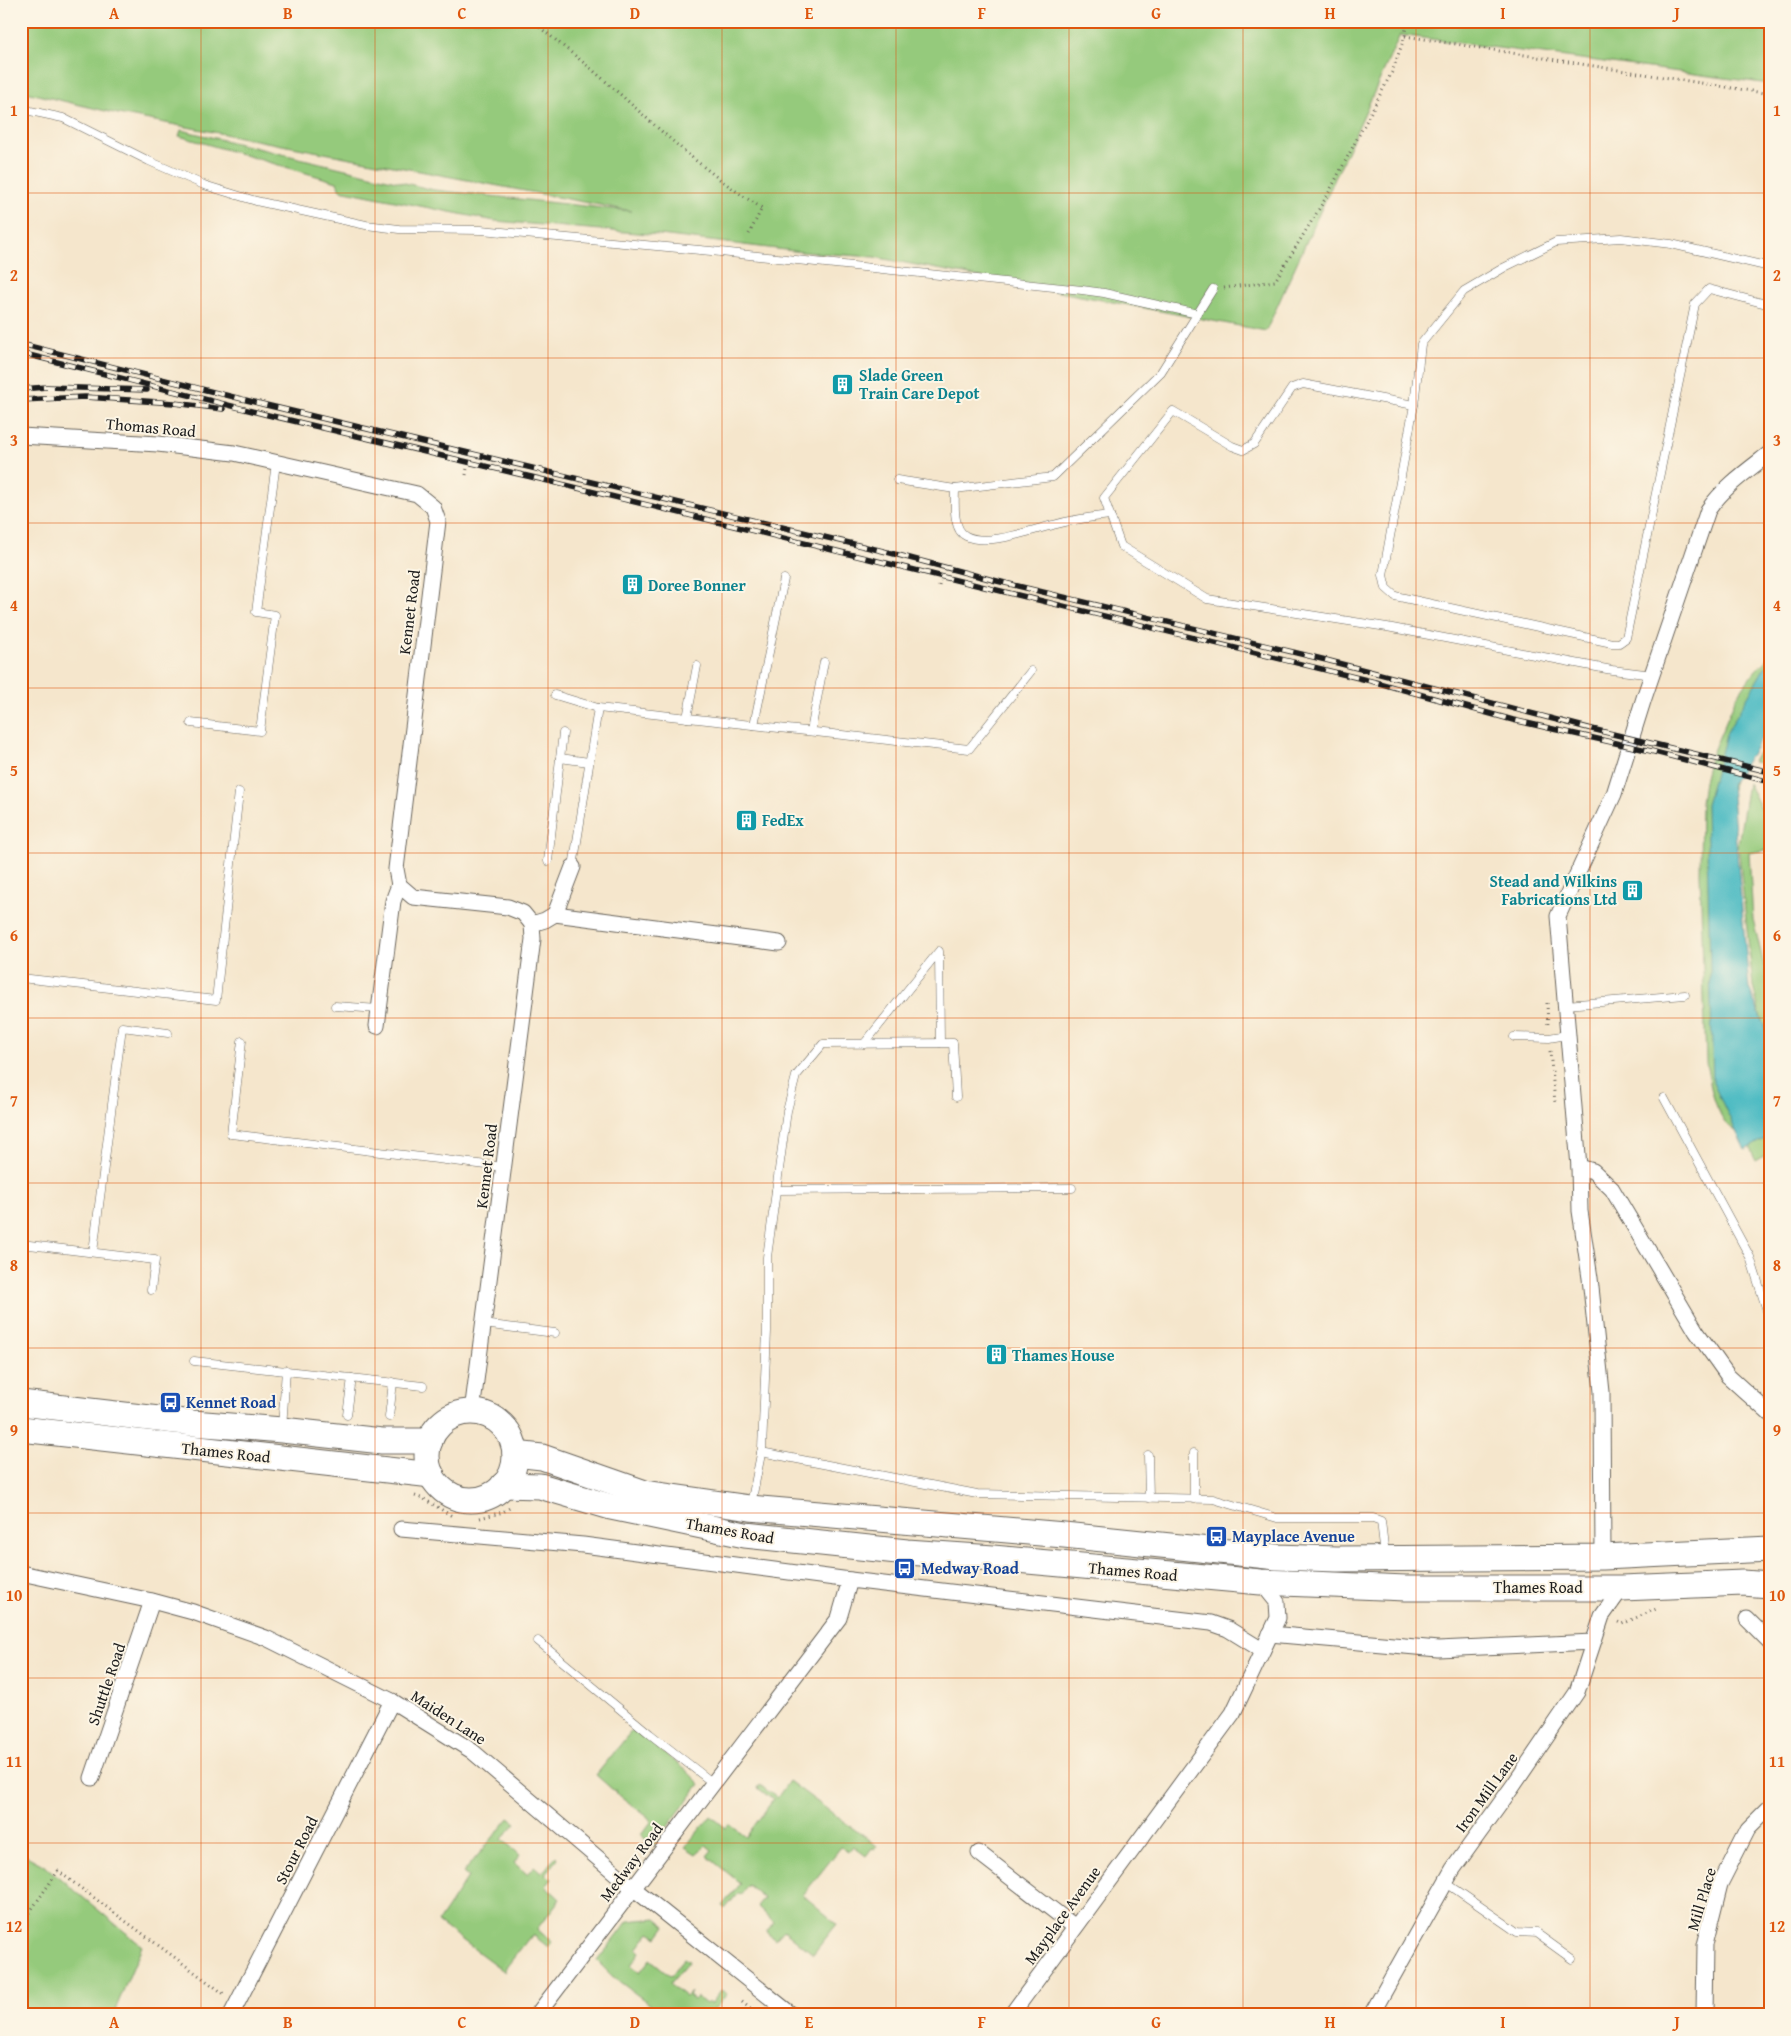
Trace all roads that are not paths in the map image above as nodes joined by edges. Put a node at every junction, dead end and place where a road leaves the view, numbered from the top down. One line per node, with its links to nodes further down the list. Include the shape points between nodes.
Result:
1 (21, 109): 5 (lane, via 63,118 149,161 212,187 256,201 366,225 481,230 1023,284 1104,293)
2 (1770, 267): 6 (lane, via 1671,244 1621,238 1556,242 1464,292 1421,344)
3 (1213, 290): 5 (lane)
4 (1770, 305): 6 (lane, via 1709,289 1695,304 1626,638 1619,643 1395,596 1386,588 1383,575)
5 (1198, 314): 11 (lane, via 1162,372 1053,477)
6 (1414, 405): 12 (lane, via 1303,384 1292,388 1254,444 1243,450 1173,411 1104,498)
7 (21, 436): 9 (street, Thomas Road, via 158,444 234,453)
8 (1770, 453): 17 (street, via 1720,493 1708,510)
9 (276, 463): 21 (lane, via 256,612 275,615 260,731); 30 (street, Kennet Road, via 416,494 432,507 438,521 396,869)
10 (897, 480): 11 (lane)
11 (955, 489): 12 (lane, via 954,510 959,529 965,536 982,539 1010,537 1052,525)
12 (1110, 515): 17 (lane, via 1121,546 1208,599 1388,627)
13 (784, 579): 22 (lane)
14 (824, 662): 23 (lane)
15 (697, 666): 20 (lane)
16 (1031, 671): 23 (lane, via 970,749)
17 (1653, 675): 36 (street, via 1614,794 1558,916)
18 (554, 695): 19 (lane)
19 (598, 708): 20 (lane); 26 (lane)
20 (687, 718): 22 (lane)
21 (191, 723)
22 (754, 725): 23 (lane)
23 (811, 731)
24 (563, 732): 25 (lane)
25 (560, 758): 26 (lane); 28 (lane)
26 (589, 762): 29 (lane)
27 (239, 792): 34 (lane, via 216,1000)
28 (548, 861)
29 (573, 867): 31 (street)
30 (399, 886): 32 (street, via 413,897 508,907 523,913); 38 (street, Kennet Road, via 393,902)
31 (555, 914): 32 (street); 33 (street)
32 (532, 924): 48 (street, Kennet Road, via 533,939)
33 (779, 943)
34 (21, 978)
35 (1685, 995): 36 (lane)
36 (1566, 1005): 41 (street)
37 (335, 1006): 38 (lane)
38 (379, 1010): 39 (street, Kennet Road)
39 (377, 1026)
40 (168, 1033): 53 (lane, via 122,1027)
41 (1567, 1035): 42 (lane); 49 (street)
42 (1514, 1037)
43 (242, 1041): 48 (lane, via 231,1134)
44 (940, 1043): 45 (lane); 45 (lane, via 939,951); 46 (lane, via 953,1043)
45 (864, 1044): 51 (lane, via 823,1044 796,1076 787,1111)
46 (956, 1098)
47 (1664, 1098): 55 (lane, via 1750,1257)
48 (503, 1167): 56 (street, Kennet Road)
49 (1579, 1167): 65 (street, via 1593,1171 1612,1189 1676,1299 1728,1376); 82 (street, via 1580,1211 1602,1392)
50 (1072, 1188): 51 (lane)
51 (776, 1190): 71 (lane, via 767,1256)
52 (21, 1244): 53 (lane)
53 (93, 1252): 54 (lane, via 155,1260)
54 (151, 1290)
55 (1770, 1320)
56 (483, 1324): 57 (lane); 64 (street, Kennet Road)
57 (555, 1333)
58 (194, 1361): 59 (lane)
59 (286, 1370): 60 (lane); 69 (lane)
60 (352, 1378): 61 (lane); 66 (lane)
61 (393, 1382): 62 (lane); 67 (lane)
62 (422, 1386)
63 (21, 1403): 69 (main road, Thames Road)
64 (472, 1412): 70 (main road, via 450,1417 437,1428); 73 (main road, via 497,1420 510,1434)
65 (1770, 1414)
66 (347, 1415)
67 (389, 1417)
68 (21, 1430): 75 (main road, Thames Road)
69 (282, 1430): 70 (main road, Thames Road, via 382,1441)
70 (430, 1441): 75 (main road, via 427,1460)
71 (761, 1452): 77 (lane, via 977,1494); 79 (lane)
72 (1194, 1453): 78 (lane)
73 (515, 1454): 76 (main road, via 513,1469); 79 (main road, Thames Road, via 542,1457 644,1493)
74 (1148, 1456): 77 (lane)
75 (432, 1475): 76 (main road, Thames Road, via 442,1489 464,1499 486,1497)
76 (504, 1486): 86 (main road, Thames Road, via 540,1486 611,1507 745,1535)
77 (1149, 1498): 78 (lane)
78 (1194, 1498): 83 (lane, via 1221,1501 1277,1518 1373,1518 1381,1521)
79 (750, 1508): 83 (main road, Thames Road, via 1277,1556)
80 (401, 1529): 85 (street, Thames Road, via 583,1545)
81 (1770, 1549): 82 (main road, Thames Road)
82 (1603, 1557): 83 (main road, Thames Road)
83 (1386, 1559)
84 (21, 1573): 89 (street, Maiden Lane)
85 (850, 1580): 95 (street, Thames Road, via 1211,1623 1228,1629); 98 (street, Medway Road, via 839,1618)
86 (1262, 1582): 88 (main road, Thames Road, via 1406,1588); 91 (street, Mayplace Avenue, via 1277,1602 1278,1618)
87 (1770, 1585): 88 (main road, Thames Road, via 1743,1583)
88 (1622, 1588): 93 (street, Iron Mill Lane, via 1602,1616)
89 (152, 1601): 96 (street, Maiden Lane, via 266,1638); 97 (street, Shuttle Road)
90 (1747, 1619): 94 (street)
91 (1270, 1634): 93 (street, via 1438,1650); 95 (street, Mayplace Avenue)
92 (538, 1641): 98 (lane)
93 (1593, 1642): 101 (street, Iron Mill Lane, via 1577,1692)
94 (1770, 1642)
95 (1262, 1650): 103 (street, Mayplace Avenue, via 1233,1713)
96 (392, 1701): 102 (street, Maiden Lane, via 472,1751); 105 (street, Stour Road)
97 (92, 1778)
98 (713, 1783): 102 (street, Medway Road)
99 (1770, 1807): 110 (street, Mill Place, via 1748,1829 1720,1884 1705,1944)
100 (979, 1853): 103 (street)
101 (1445, 1882): 104 (lane, via 1517,1932 1536,1933); 109 (street, Iron Mill Lane)
102 (633, 1888): 106 (street, Medway Road); 107 (street, Maiden Lane)
103 (1076, 1927): 108 (street, Mayplace Avenue)
104 (1572, 1959)
105 (233, 2009)
106 (537, 2015)
107 (792, 2015)
108 (1011, 2015)
109 (1371, 2015)
110 (1704, 2015)

